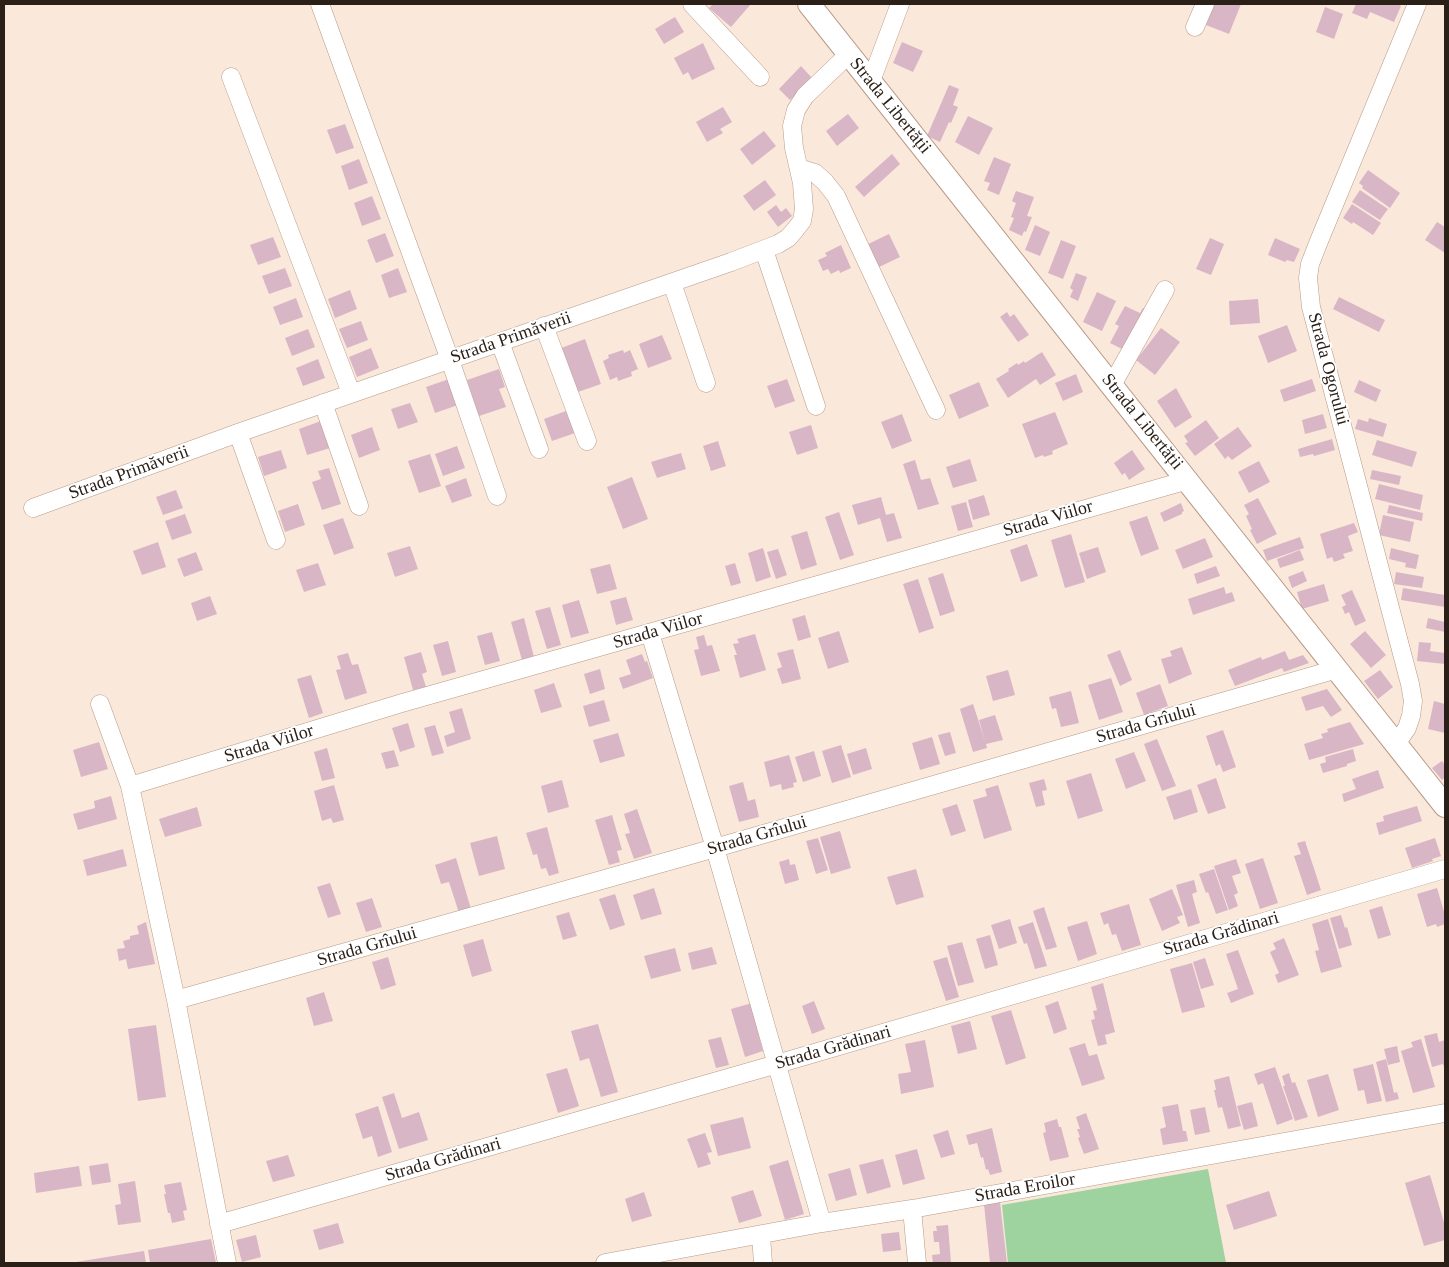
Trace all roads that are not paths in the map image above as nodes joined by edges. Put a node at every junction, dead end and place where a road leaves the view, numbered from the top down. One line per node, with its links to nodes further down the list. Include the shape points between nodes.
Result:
1 (320, 4): 18 (street)
2 (692, 4): 10 (street)
3 (809, 4): 8 (main road, Strada Libertății)
4 (900, 4): 11 (street)
5 (1205, 4): 7 (street)
6 (1417, 4): 36 (street, Strada Ogorului, via 1319,241 1308,278 1311,307 1410,684 1411,716)
7 (1195, 26)
8 (843, 47): 11 (main road, Strada Libertății); 12 (street, Strada Primăverii, via 796,110 792,126)
9 (231, 77): 21 (street)
10 (760, 77)
11 (871, 81): 20 (main road, Strada Libertății)
12 (799, 168): 13 (street, Strada Primăverii, via 804,197 802,221 788,238); 24 (street, via 815,173 836,196)
13 (764, 250): 14 (street, Strada Primăverii); 23 (street)
14 (672, 283): 16 (street, Strada Primăverii); 19 (street)
15 (1165, 290): 20 (street)
16 (544, 326): 17 (street, Strada Primăverii); 26 (street)
17 (500, 342): 18 (street, Strada Primăverii); 27 (street)
18 (450, 360): 21 (street, Strada Primăverii); 29 (street)
19 (706, 383)
20 (1112, 385): 28 (main road, Strada Libertății)
21 (351, 393): 22 (street, Strada Primăverii)
22 (323, 403): 25 (street, Strada Primăverii); 30 (street)
23 (816, 406)
24 (936, 410)
25 (238, 433): 31 (street, Strada Primăverii); 32 (street)
26 (587, 441)
27 (539, 449)
28 (1188, 480): 33 (street, Strada Viilor); 34 (main road, Strada Libertății)
29 (496, 496)
30 (359, 506)
31 (33, 508)
32 (276, 540)
33 (650, 633): 37 (street, Strada Viilor, via 402,703); 39 (street)
34 (1336, 669): 36 (main road, Strada Libertății); 39 (street, Strada Grîului)
35 (100, 704): 37 (street)
36 (1396, 744): 38 (main road, Strada Libertății)
37 (130, 786): 41 (street)
38 (1445, 806)
39 (715, 848): 41 (street, Strada Grîului); 42 (street)
40 (1445, 869): 42 (street, Strada Grădinari)
41 (176, 1000): 46 (street)
42 (777, 1064): 45 (street); 46 (street, Strada Grădinari)
43 (1445, 1113): 44 (street, Strada Eroilor)
44 (912, 1209): 45 (street, Strada Eroilor); 51 (street)
45 (822, 1223): 47 (street, Strada Eroilor)
46 (219, 1224): 48 (street)
47 (760, 1234): 49 (street, Strada Eroilor); 50 (street)
48 (227, 1263)
49 (605, 1263)
50 (762, 1263)
51 (918, 1263)

